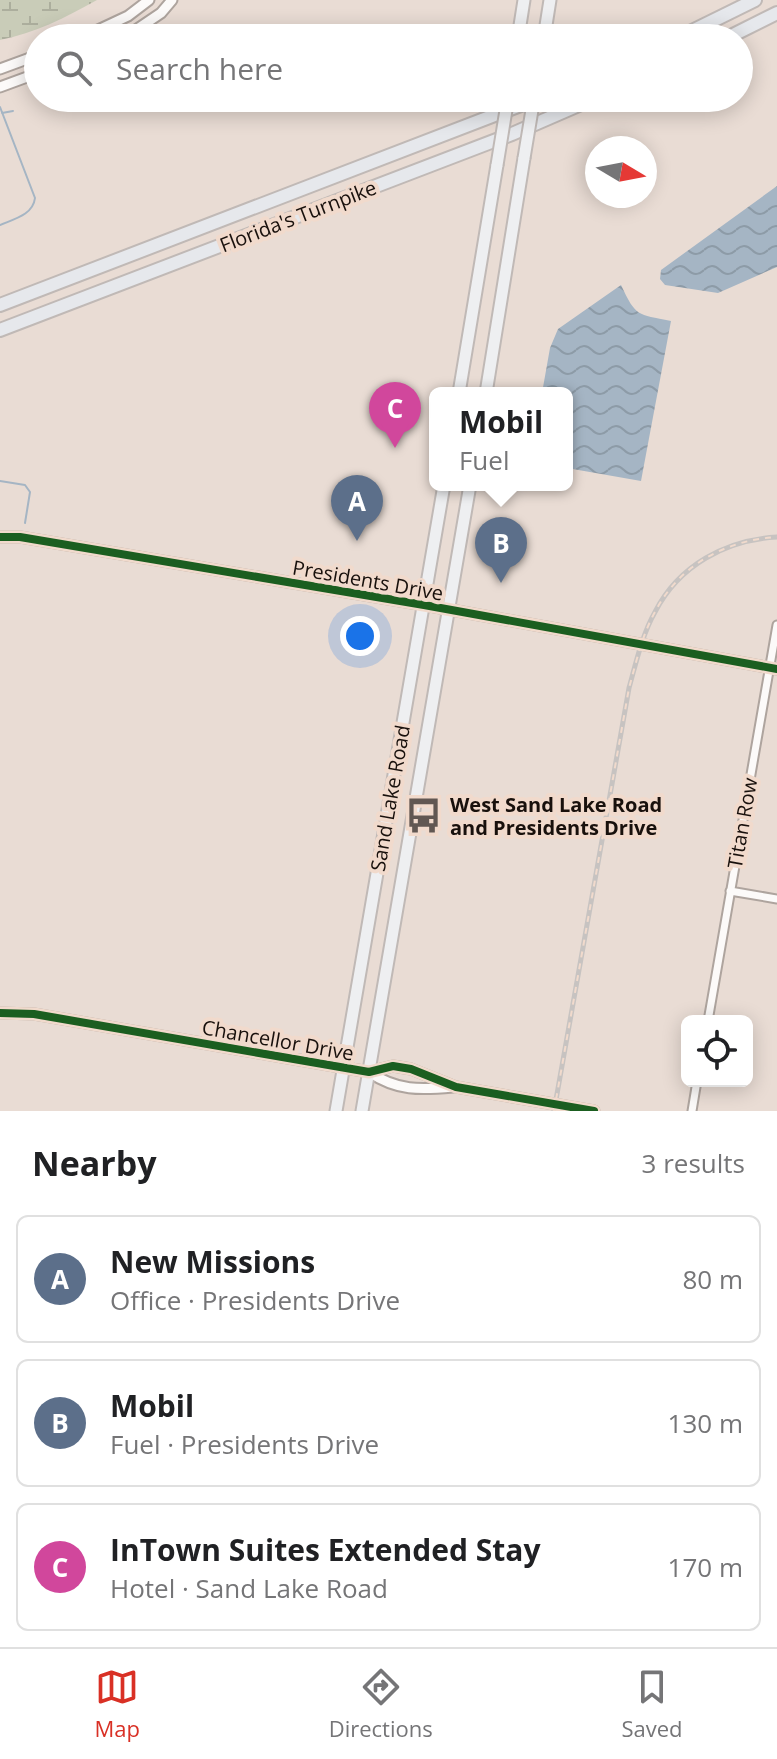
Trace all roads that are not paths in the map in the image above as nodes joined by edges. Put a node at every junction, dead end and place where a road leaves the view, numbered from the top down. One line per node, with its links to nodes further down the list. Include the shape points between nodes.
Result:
1 (149, 0): 7 (street)
2 (172, 0): 8 (street)
3 (524, 0): 9 (main road)
4 (548, 0): 10 (main road)
5 (755, 0): 11 (highway)
6 (777, 13): 12 (highway)
7 (111, 24)
8 (145, 24)
9 (520, 24)
10 (546, 24)
11 (706, 24)
12 (753, 25)
13 (24, 60): 14 (street)
14 (0, 69)
15 (24, 78): 16 (street)
16 (0, 87)
17 (500, 112): 21 (highway, Florida's Turnpike)
18 (506, 112): 23 (main road, bridge)
19 (533, 112): 24 (main road, bridge)
20 (563, 112): 22 (highway, Florida's Turnpike)
21 (0, 305)
22 (0, 330)
23 (460, 387)
24 (487, 387)
25 (443, 491): 28 (main road, Sand Lake Road)
26 (469, 491): 29 (main road, Sand Lake Road)
27 (0, 537): 28 (street, Presidents Drive)
28 (424, 605): 29 (street, Presidents Drive); 36 (main road, Sand Lake Road)
29 (449, 611): 31 (street, Presidents Drive); 37 (main road, Sand Lake Road)
30 (777, 625): 31 (street, Titan Row)
31 (773, 669): 32 (street, Titan Row)
32 (730, 891): 33 (street); 35 (street, Titan Row)
33 (777, 899)
34 (0, 1013): 36 (street, Chancellor Drive, via 34,1014)
35 (709, 1015)
36 (343, 1068): 37 (street, Chancellor Drive); 40 (main road, Sand Lake Road)
37 (369, 1072): 38 (street, Chancellor Drive, via 389,1085); 38 (street, Chancellor Drive, via 402,1067); 41 (main road, Sand Lake Road)
38 (456, 1087): 42 (street, Chancellor Drive)
39 (696, 1087): 43 (street)
40 (336, 1111)
41 (362, 1111)
42 (594, 1111)
43 (692, 1111)

